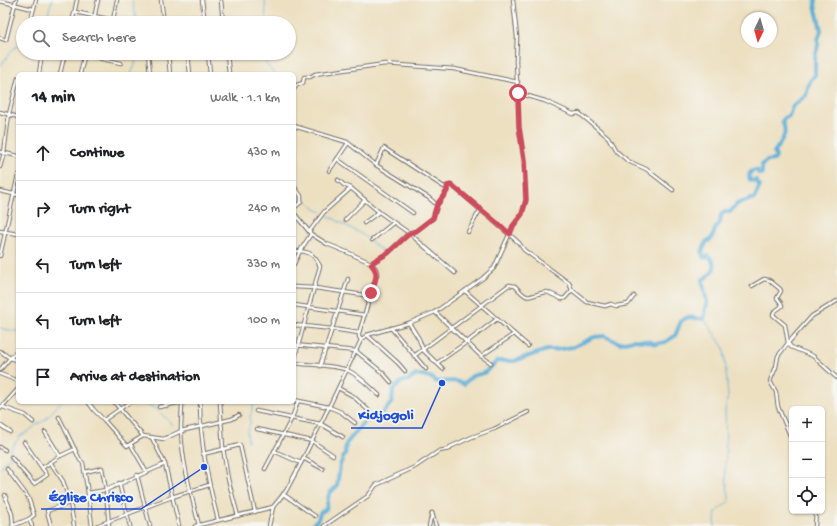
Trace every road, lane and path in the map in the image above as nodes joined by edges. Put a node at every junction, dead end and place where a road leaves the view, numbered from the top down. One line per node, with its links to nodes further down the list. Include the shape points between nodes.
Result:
1 (16, 0): 11 (street)
2 (36, 0): 12 (street)
3 (77, 0): 13 (street)
4 (98, 0): 17 (street)
5 (117, 0): 18 (street)
6 (161, 0): 19 (street)
7 (202, 0): 20 (street)
8 (221, 0): 21 (street)
9 (513, 0): 41 (street)
10 (0, 1): 11 (street)
11 (15, 5): 12 (street); 22 (street, via 6,40)
12 (33, 9): 14 (street)
13 (75, 12): 15 (street); 16 (street)
14 (32, 16)
15 (74, 16)
16 (90, 16)
17 (94, 16)
18 (114, 16)
19 (163, 16)
20 (204, 16)
21 (223, 16)
22 (0, 38)
23 (41, 60): 33 (street)
24 (63, 60): 34 (street)
25 (83, 60): 35 (street)
26 (109, 60): 32 (street)
27 (149, 60): 36 (street)
28 (169, 60): 37 (street)
29 (189, 60): 38 (street)
30 (209, 60): 39 (street)
31 (228, 60): 40 (street)
32 (122, 63)
33 (39, 72)
34 (60, 72)
35 (80, 72)
36 (150, 72)
37 (170, 72)
38 (190, 72)
39 (210, 72)
40 (229, 72)
41 (518, 82): 43 (street, via 454,69 385,64 315,74 304,77 303,83); 44 (street)
42 (16, 86): 46 (street)
43 (296, 86)
44 (518, 93): 62 (street, via 573,114 579,113 608,137 616,152 646,169); 81 (street, via 526,200 522,214)
45 (0, 112): 46 (street)
46 (9, 114): 47 (street); 51 (street)
47 (16, 116)
48 (296, 127): 49 (street)
49 (348, 143): 53 (street); 54 (street)
50 (0, 152): 51 (street)
51 (4, 153): 52 (street); 55 (street)
52 (16, 156)
53 (337, 159): 56 (street); 70 (street)
54 (376, 165): 59 (street, via 384,148); 66 (street)
55 (0, 167)
56 (329, 171)
57 (338, 180): 60 (street)
58 (16, 184): 64 (street)
59 (447, 186): 66 (street, via 447,191); 68 (street, via 453,186)
60 (351, 188): 65 (street); 78 (street, via 324,212)
61 (296, 189): 67 (street, via 301,196 301,202)
62 (673, 190)
63 (0, 191): 64 (street)
64 (14, 194): 76 (street)
65 (365, 200): 69 (street); 72 (street)
66 (437, 205): 79 (street, via 433,218)
67 (296, 206)
68 (480, 210): 77 (street); 81 (street)
69 (379, 212): 73 (street); 74 (street)
70 (413, 214)
71 (296, 216): 78 (street)
72 (345, 220)
73 (393, 223): 79 (street); 82 (street)
74 (364, 224)
75 (0, 231): 76 (street)
76 (6, 232): 80 (street); 85 (street)
77 (468, 232)
78 (310, 233): 84 (street); 87 (street, via 327,244)
79 (410, 233): 87 (street); 88 (street)
80 (16, 234)
81 (510, 234): 93 (street, via 524,250 569,283); 94 (street, via 494,268)
82 (372, 240)
83 (296, 251): 84 (street)
84 (300, 251): 86 (street); 92 (street, via 311,253 320,266)
85 (0, 256)
86 (296, 260)
87 (371, 264): 96 (street, via 377,274)
88 (455, 273)
89 (348, 279): 95 (street)
90 (752, 286): 117 (street, via 764,279 770,280 780,289 777,298 782,306 773,315 785,325)
91 (296, 287): 92 (street)
92 (315, 288): 95 (street); 101 (street)
93 (572, 290): 97 (street, via 587,302 605,306 628,304); 100 (street, via 562,299 548,292 530,297 512,284)
94 (465, 291): 100 (street); 103 (street)
95 (344, 292): 96 (street); 102 (street)
96 (371, 296): 104 (street)
97 (634, 296)
98 (837, 301): 117 (street, via 812,316)
99 (296, 305): 101 (street)
100 (482, 306): 105 (street); 111 (street)
101 (308, 307): 102 (street); 108 (street)
102 (337, 310): 104 (street); 110 (street)
103 (435, 312): 106 (street); 111 (street)
104 (365, 315): 112 (street)
105 (497, 319): 113 (street); 116 (street)
106 (410, 323): 109 (street); 121 (street)
107 (296, 325): 108 (street)
108 (303, 326): 110 (street); 118 (street)
109 (391, 328): 114 (street); 125 (street)
110 (332, 329): 112 (street); 120 (street)
111 (453, 329): 116 (street); 121 (street)
112 (359, 333): 115 (street)
113 (514, 334): 119 (street); 126 (street)
114 (367, 335): 115 (street); 137 (street)
115 (361, 340): 123 (street)
116 (467, 342): 126 (street); 130 (street)
117 (788, 343): 139 (street, via 791,347 813,356); 175 (street, via 778,356 770,381)
118 (296, 345): 120 (street)
119 (528, 346)
120 (326, 349): 123 (street); 132 (street)
121 (423, 350): 125 (street); 130 (street)
122 (0, 351): 127 (street)
123 (356, 351): 136 (street); 141 (street)
124 (16, 353): 127 (street)
125 (414, 356): 133 (street)
126 (482, 356): 131 (street)
127 (10, 358): 128 (street); 135 (street)
128 (16, 360)
129 (296, 362): 132 (street)
130 (436, 363): 134 (street)
131 (491, 363)
132 (320, 366): 136 (street)
133 (426, 369)
134 (443, 369)
135 (0, 370)
136 (347, 370): 142 (street); 144 (street)
137 (405, 371)
138 (0, 374): 140 (street)
139 (837, 378)
140 (16, 380)
141 (391, 382)
142 (338, 388): 156 (street); 159 (street, via 353,396)
143 (16, 391): 154 (street)
144 (379, 395)
145 (298, 401): 156 (street); 163 (street)
146 (90, 404): 164 (street)
147 (116, 404): 157 (street)
148 (127, 404): 157 (street)
149 (174, 404): 153 (street)
150 (182, 404): 172 (street)
151 (200, 404): 170 (street)
152 (220, 404): 165 (street)
153 (166, 406): 155 (street)
154 (1, 407): 166 (street, via 25,415)
155 (159, 407)
156 (329, 407): 167 (street, via 342,412); 168 (street)
157 (120, 409): 164 (street); 177 (street)
158 (256, 411): 163 (street)
159 (369, 411)
160 (528, 412): 236 (street, via 450,449 439,451 415,467 376,485 368,496)
161 (239, 415): 165 (street)
162 (59, 417): 185 (street)
163 (292, 418): 168 (street); 176 (street)
164 (104, 420): 182 (street, via 127,446)
165 (220, 421): 170 (street); 184 (street)
166 (33, 422)
167 (355, 423)
168 (321, 424): 179 (street); 180 (street)
169 (0, 425): 173 (street)
170 (200, 426): 172 (street); 188 (street)
171 (257, 429): 176 (street)
172 (181, 431): 178 (street, via 164,439); 206 (street)
173 (10, 432)
174 (45, 432): 190 (street)
175 (789, 433)
176 (282, 435): 180 (street); 187 (street)
177 (143, 436): 178 (street); 182 (street)
178 (152, 438): 195 (street)
179 (342, 438)
180 (312, 441): 189 (street); 192 (street)
181 (24, 442): 196 (street)
182 (131, 445): 200 (street)
183 (0, 447): 186 (street)
184 (223, 448): 188 (street); 215 (street, via 240,445); 218 (street)
185 (75, 449): 190 (street); 201 (street)
186 (6, 450)
187 (274, 451): 194 (street); 198 (street)
188 (203, 454): 204 (street)
189 (333, 455)
190 (60, 456): 193 (street)
191 (11, 457): 196 (street, via 34,484 47,475)
192 (303, 458): 194 (street); 199 (street)
193 (50, 462): 196 (street); 212 (street, via 63,481)
194 (301, 463): 208 (street)
195 (164, 464): 200 (street); 211 (street)
196 (42, 468)
197 (7, 469): 220 (street, via 28,497 34,515)
198 (265, 469)
199 (323, 469)
200 (146, 471): 202 (street)
201 (85, 472): 205 (street, via 102,468); 207 (street)
202 (137, 475): 203 (street); 213 (street)
203 (119, 483): 205 (street); 216 (street)
204 (209, 485): 206 (street); 221 (street)
205 (106, 490): 207 (street); 222 (street)
206 (190, 490): 211 (street); 223 (street)
207 (88, 493): 210 (street)
208 (283, 494): 214 (street); 219 (street)
209 (5, 495): 224 (street, via 12,514)
210 (89, 496): 212 (street); 228 (street)
211 (172, 497): 213 (street); 233 (street)
212 (70, 502): 226 (street, via 47,511); 227 (street)
213 (145, 507): 216 (street); 232 (street)
214 (272, 507): 215 (street); 235 (street)
215 (255, 512): 218 (street)
216 (127, 514): 222 (street); 231 (street)
217 (816, 514): 239 (street)
218 (238, 516): 221 (street)
219 (315, 516)
220 (29, 520): 224 (street); 225 (street)
221 (218, 520): 223 (street)
222 (108, 521): 229 (street); 230 (street)
223 (199, 525): 234 (street)
224 (13, 526)
225 (32, 526)
226 (51, 526)
227 (74, 526)
228 (92, 526)
229 (96, 526)
230 (110, 526)
231 (130, 526)
232 (150, 526)
233 (179, 526)
234 (195, 526)
235 (269, 526)
236 (324, 526)
237 (429, 526): 238 (street, via 432,512)
238 (436, 526)
239 (815, 526)

